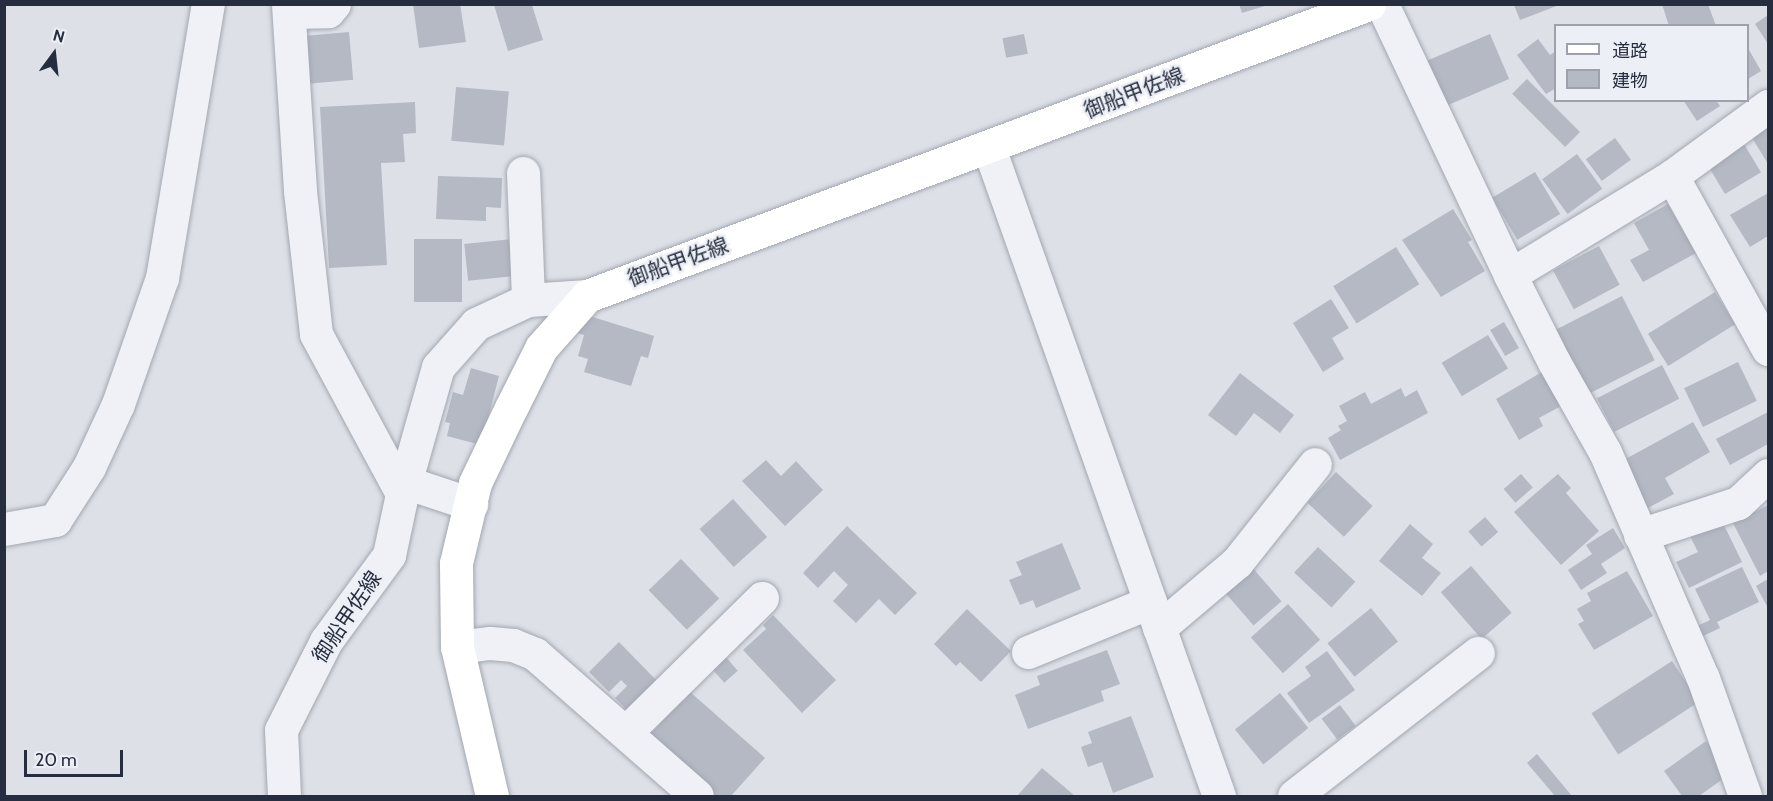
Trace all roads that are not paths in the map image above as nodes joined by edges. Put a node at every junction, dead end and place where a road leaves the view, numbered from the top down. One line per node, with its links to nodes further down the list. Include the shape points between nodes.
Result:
1 (208, 4): 18 (street, via 162,279 118,404 89,466 55,520)
2 (334, 4): 5 (street, via 327,11)
3 (1369, 4): 7 (main road, 御船甲佐線)
4 (1382, 4): 10 (street)
5 (288, 8): 16 (street, via 300,191 316,334)
6 (1768, 106): 9 (street)
7 (989, 148): 11 (main road, 御船甲佐線); 21 (street)
8 (523, 173): 12 (street)
9 (1672, 176): 10 (street); 13 (street)
10 (1510, 275): 19 (street, via 1605,452)
11 (587, 296): 12 (street, 御船甲佐線); 17 (main road, via 541,348 476,483)
12 (528, 300): 16 (street, 御船甲佐線, via 476,324 438,367)
13 (1768, 349)
14 (1315, 464): 21 (street, via 1237,562)
15 (1768, 475): 19 (street, via 1738,503)
16 (404, 488): 17 (street); 27 (street, 御船甲佐線, via 389,555 326,641 281,730)
17 (471, 504): 22 (main road, via 456,563)
18 (4, 529)
19 (1640, 535): 31 (street, via 1702,678)
20 (762, 598): 25 (street)
21 (1155, 615): 23 (street); 26 (street)
22 (457, 647): 25 (street, via 513,645 535,654); 28 (main road)
23 (1028, 652)
24 (1478, 653): 30 (street)
25 (626, 732): 29 (street)
26 (1209, 791)
27 (284, 796)
28 (492, 796)
29 (697, 796)
30 (1294, 796)
31 (1745, 796)

